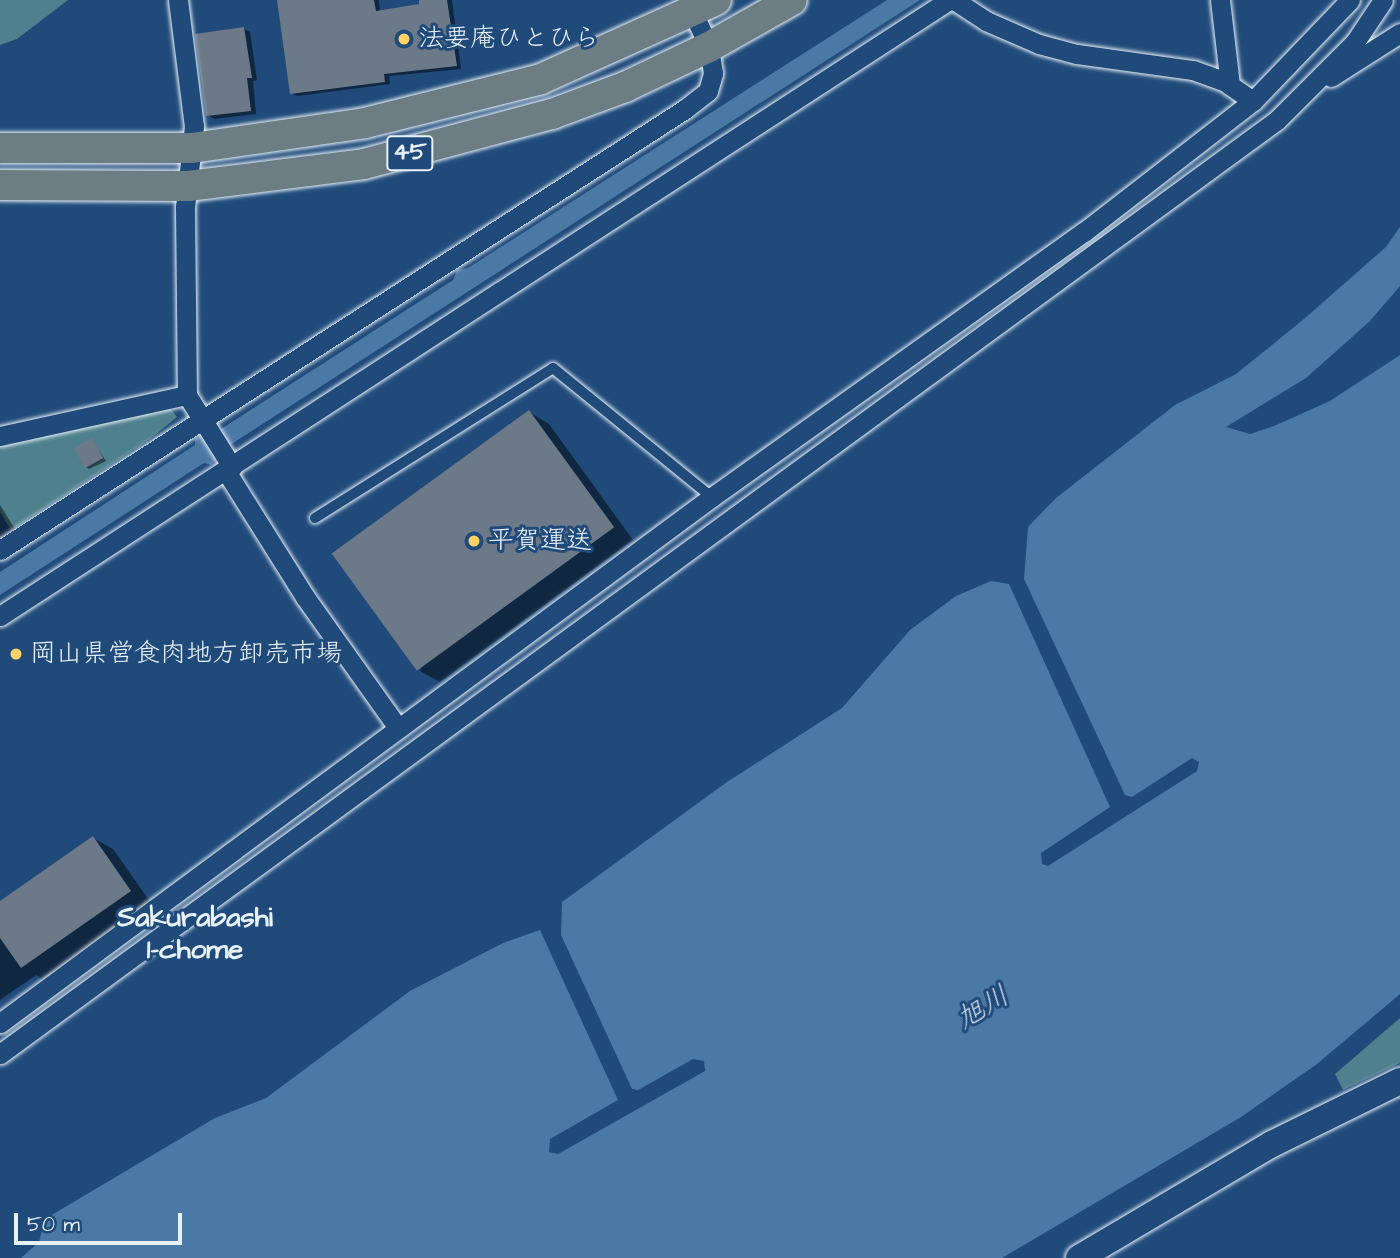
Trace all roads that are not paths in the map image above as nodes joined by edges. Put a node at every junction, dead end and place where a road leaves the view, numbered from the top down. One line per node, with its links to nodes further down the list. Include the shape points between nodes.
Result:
1 (178, 0): 14 (street, via 194,126)
2 (792, 0): 9 (main road, 45)
3 (951, 0): 10 (street, via 1039,44 1077,54 1193,70); 20 (street)
4 (1220, 0): 10 (street)
5 (1350, 0): 12 (street)
6 (1383, 0): 11 (street, via 1355,42)
7 (705, 6): 9 (street); 14 (main road, 45, via 541,79 450,105 365,123)
8 (1400, 33): 11 (street)
9 (709, 47): 16 (main road, 45, via 625,87 456,142 364,164); 18 (street, via 713,73 708,91 685,109)
10 (1230, 85): 12 (street)
11 (1315, 86): 27 (street, via 1186,188)
12 (1254, 101): 21 (street, via 1084,232)
13 (0, 148): 14 (main road, 45)
14 (192, 148): 16 (street)
15 (0, 185): 16 (main road, 45)
16 (188, 186): 17 (street)
17 (187, 395): 18 (street); 19 (street)
18 (206, 425): 20 (street); 23 (street)
19 (0, 436)
20 (228, 464): 24 (street); 25 (street, via 305,597)
21 (712, 498): 22 (lane, via 553,368); 25 (street)
22 (315, 518)
23 (0, 550)
24 (0, 616)
25 (398, 729): 26 (street)
26 (0, 1023)
27 (0, 1054)
28 (1400, 1081): 29 (main road, via 1272,1144)
29 (1091, 1255)

